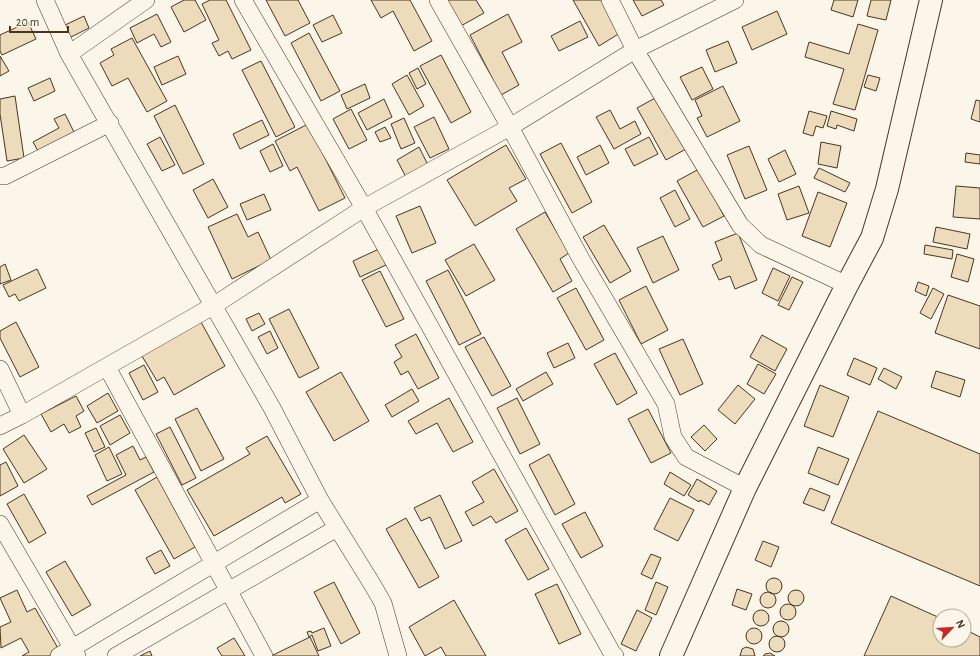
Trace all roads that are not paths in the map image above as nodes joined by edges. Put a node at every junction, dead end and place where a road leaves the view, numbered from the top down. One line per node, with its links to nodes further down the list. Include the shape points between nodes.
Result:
1 (45, 0): 9 (street)
2 (146, 0): 9 (street)
3 (243, 0): 13 (street)
4 (438, 0): 11 (street)
5 (610, 0): 8 (street)
6 (736, 0): 8 (street)
7 (931, 0): 14 (street, via 887,189 872,238)
8 (635, 50): 11 (street); 14 (street, via 740,225 761,245)
9 (69, 54): 10 (street)
10 (110, 123): 12 (street, via 5,176); 15 (street)
11 (510, 127): 13 (street); 20 (street, via 582,259 666,404 673,437 686,457)
12 (0, 176)
13 (364, 208): 15 (street); 30 (street)
14 (847, 285): 20 (street)
15 (213, 306): 16 (street); 21 (street, via 272,408)
16 (107, 367): 18 (street); 24 (street)
17 (0, 369): 18 (street)
18 (22, 415): 19 (street)
19 (0, 426)
20 (745, 488): 31 (street)
21 (320, 500): 23 (street); 24 (street)
22 (0, 524): 26 (street)
23 (336, 528): 25 (street); 29 (street, via 383,604)
24 (214, 564): 25 (street); 26 (street)
25 (229, 590): 27 (street); 28 (street)
26 (70, 653)
27 (116, 656)
28 (264, 656)
29 (398, 656)
30 (615, 656)
31 (671, 656)

